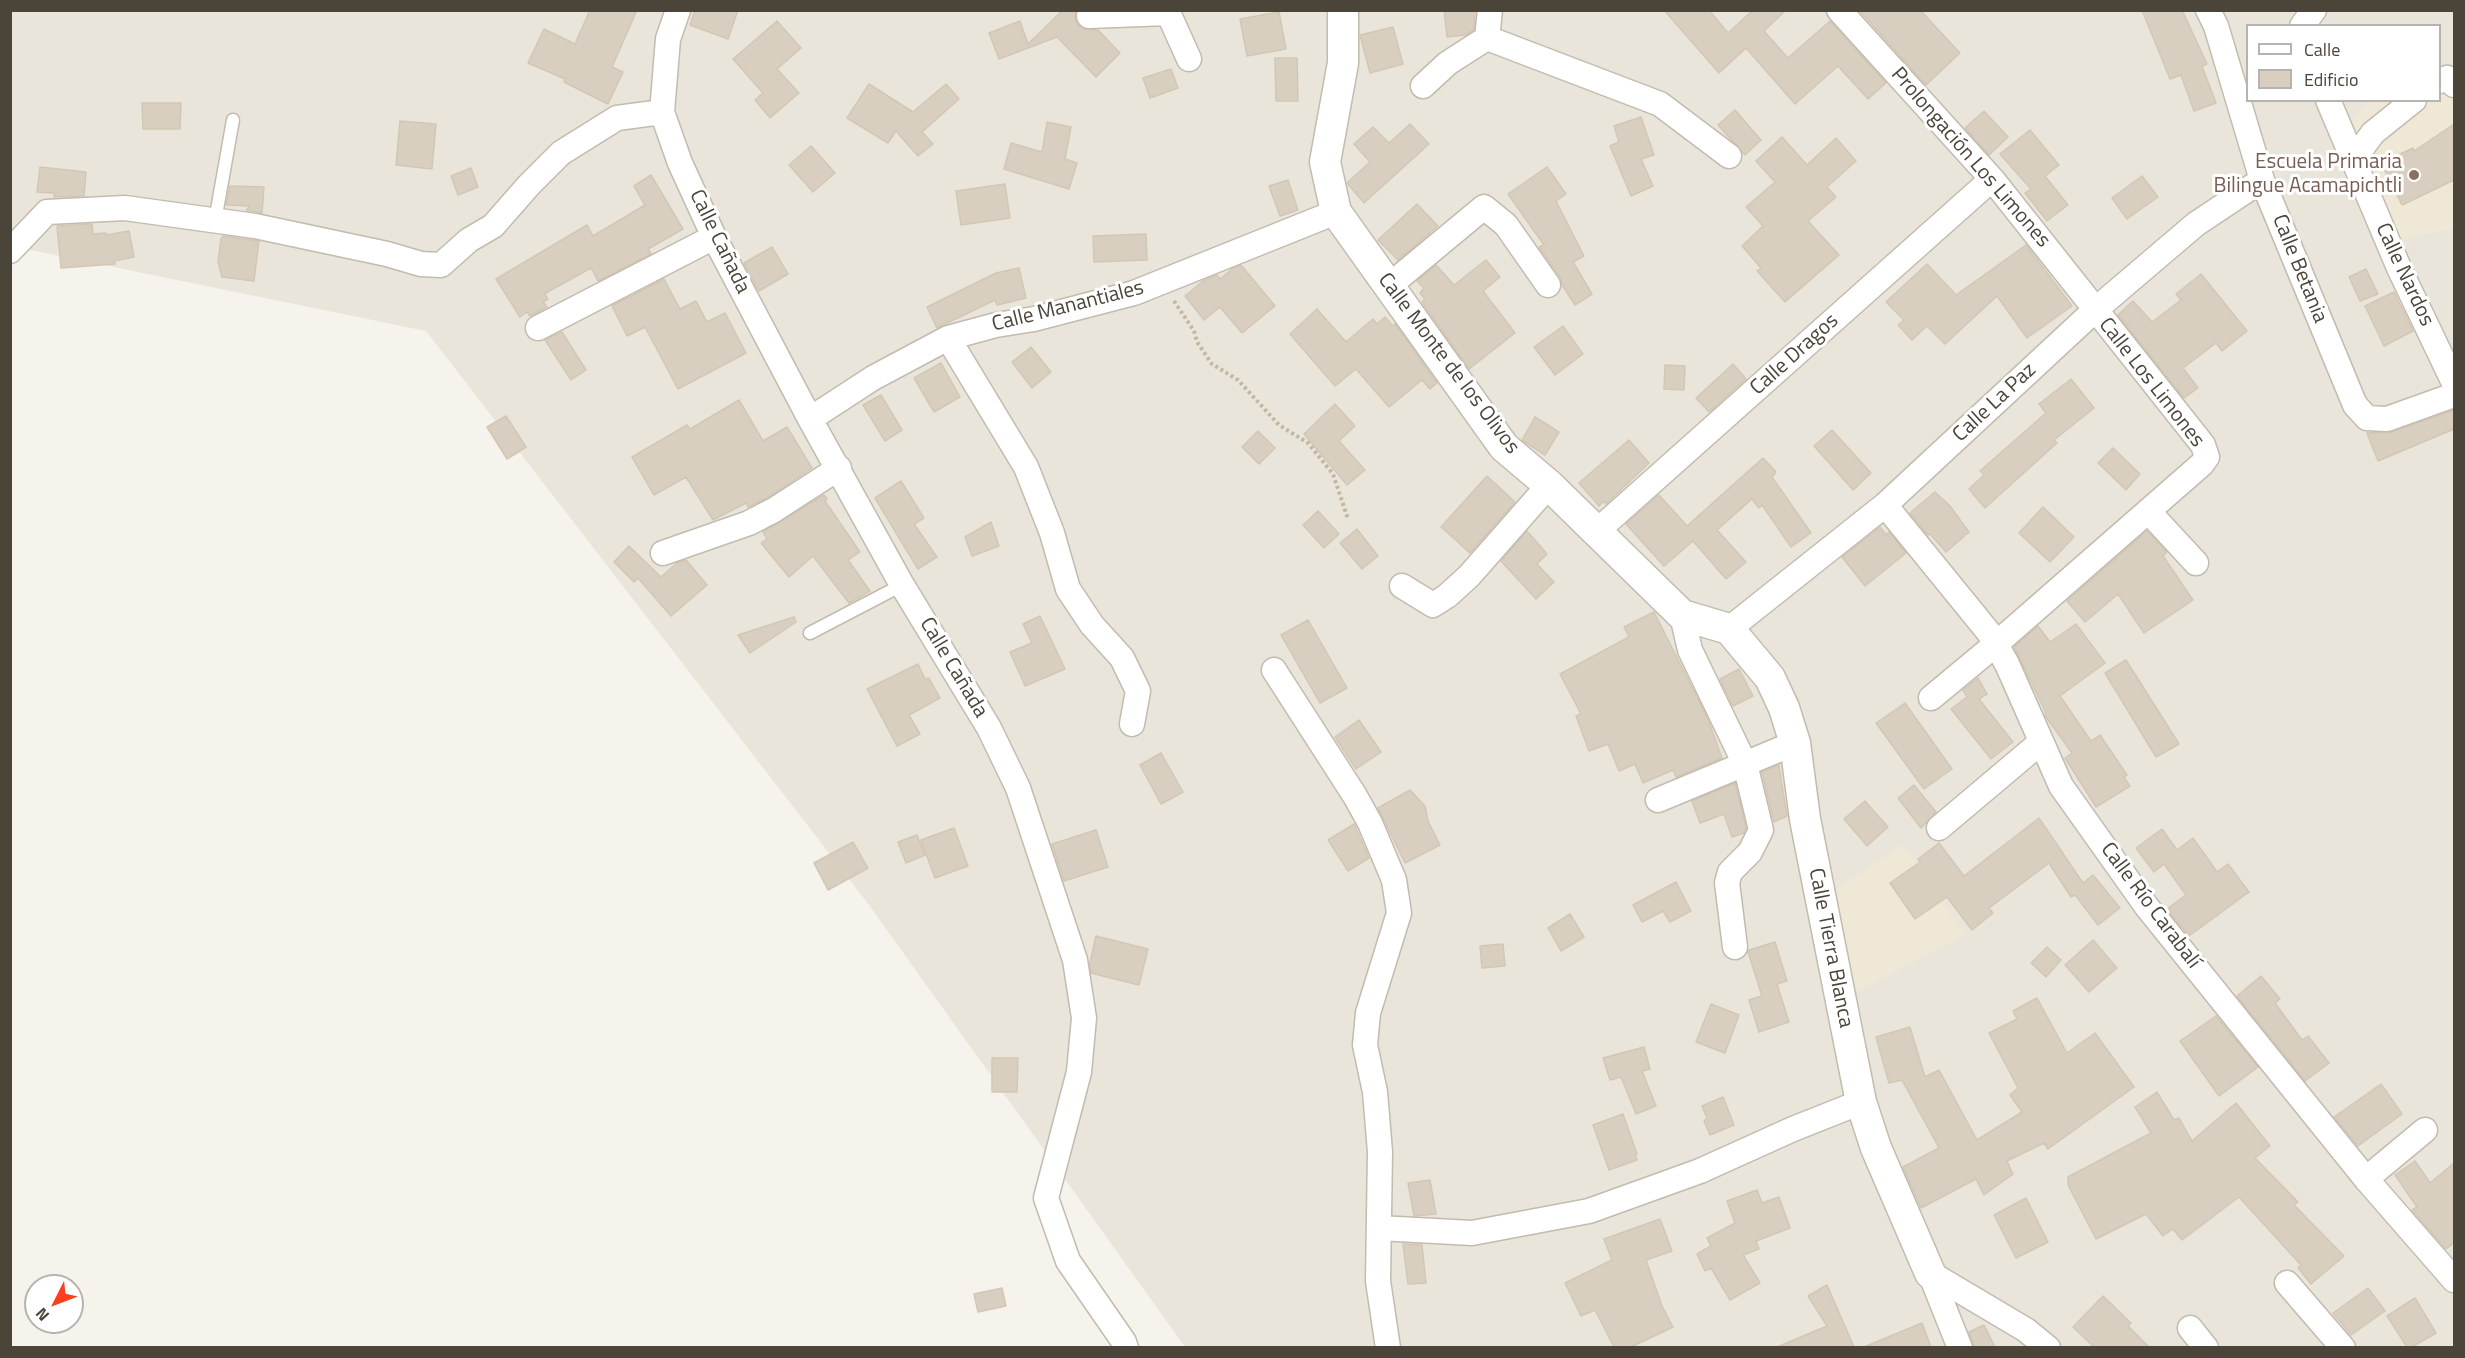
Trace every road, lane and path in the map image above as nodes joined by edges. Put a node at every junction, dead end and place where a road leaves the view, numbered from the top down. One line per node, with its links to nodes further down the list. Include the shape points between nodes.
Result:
1 (678, 10): 15 (street, Calle Cañada, via 668,39)
2 (1343, 10): 21 (street, Calle Monte de los Olivos, via 1343,63 1324,162)
3 (1490, 10): 10 (street)
4 (1839, 10): 19 (street, Prolongación Los Limones)
5 (2208, 10): 20 (street, Calle Betania)
6 (2314, 10): 9 (street)
7 (1168, 12): 8 (street); 11 (street)
8 (1089, 16)
9 (2304, 24)
10 (1487, 38): 12 (street, via 1448,63); 17 (street, via 1660,104)
11 (1189, 59)
12 (1423, 86)
13 (2329, 102): 18 (street, Calle Nardos)
14 (2412, 102): 18 (street, via 2373,133)
15 (662, 112): 22 (street, via 617,118 561,153 493,226 469,240 441,265); 23 (street, Calle Cañada, via 680,164)
16 (232, 120): 22 (lane)
17 (1729, 156)
18 (2353, 160): 31 (street, Calle Nardos)
19 (1992, 179): 28 (street, Prolongación Los Limones); 39 (street, Calle Dragos)
20 (2262, 180): 28 (street, Calle La Paz, via 2196,224); 32 (street, Calle Betania, via 2355,405 2367,418 2386,419)
21 (1336, 212): 25 (street, Calle Manantiales); 26 (street, Calle Monte de los Olivos)
22 (215, 221): 24 (street, via 125,207 47,212)
23 (714, 237): 29 (street); 33 (street, Calle Cañada)
24 (10, 251)
25 (1157, 284): 30 (street, Calle Manantiales, via 1096,304); 38 (path, via 1171,296 1212,364 1238,380 1279,425 1308,443 1332,474)
26 (1390, 285): 27 (street, via 1484,207 1506,225); 35 (street, Calle Monte de los Olivos, via 1504,447)
27 (1548, 285)
28 (2095, 310): 36 (street, Calle La Paz); 37 (street, Calle Los Limones, via 2203,445 2207,457)
29 (538, 328)
30 (948, 338): 33 (street, Calle Manantiales, via 873,378); 50 (street, via 1026,467 1052,533 1068,589 1092,626 1122,658 1138,691)
31 (2454, 383)
32 (2454, 395)
33 (810, 419): 34 (street, Calle Cañada)
34 (838, 468): 40 (street, via 749,523); 42 (street, Calle Cañada)
35 (1549, 485): 39 (street, Calle Monte de los Olivos); 43 (street, via 1447,596 1433,605)
36 (1885, 505): 45 (street, Calle La Paz); 47 (street, Calle Río Carabalí)
37 (2148, 511): 41 (street); 47 (street)
38 (1348, 519)
39 (1597, 531): 44 (street, Calle Monte de los Olivos)
40 (663, 554)
41 (2196, 563)
42 (902, 585): 46 (lane); 65 (street, Calle Cañada, via 989,728 1018,788 1075,960 1084,1018 1079,1072 1046,1198 1068,1261)
43 (1402, 586)
44 (1682, 615): 45 (street, Calle Monte de los Olivos); 53 (street, via 1690,650)
45 (1729, 629): 52 (street, Calle Tierra Blanca, via 1770,678)
46 (810, 633)
47 (1996, 644): 49 (street); 51 (street, Calle Río Carabalí)
48 (1274, 670): 60 (street, via 1355,796 1394,880 1400,913 1368,1013 1365,1045 1375,1092 1380,1152)
49 (1931, 698)
50 (1132, 724)
51 (2041, 742): 55 (street); 59 (street, Calle Río Carabalí, via 2061,786 2147,907)
52 (1795, 743): 53 (street); 57 (street, Calle Tierra Blanca, via 1805,819)
53 (1745, 764): 54 (street); 56 (street, via 1761,830 1750,852 1730,872 1727,883)
54 (1658, 800)
55 (1939, 828)
56 (1735, 947)
57 (1861, 1102): 60 (street, via 1700,1171 1589,1211 1472,1233); 61 (street, Calle Tierra Blanca, via 1876,1148)
58 (2425, 1130): 59 (street)
59 (2366, 1179): 62 (street, Calle Río Carabalí)
60 (1379, 1228): 66 (street, via 1378,1281)
61 (1930, 1273): 67 (street, Calle Tierra Blanca); 68 (street)
62 (2453, 1275)
63 (2287, 1283): 70 (street)
64 (2190, 1328): 69 (street)
65 (1126, 1347)
66 (1388, 1347)
67 (1960, 1347)
68 (2048, 1347)
69 (2206, 1347)
70 (2343, 1347)

